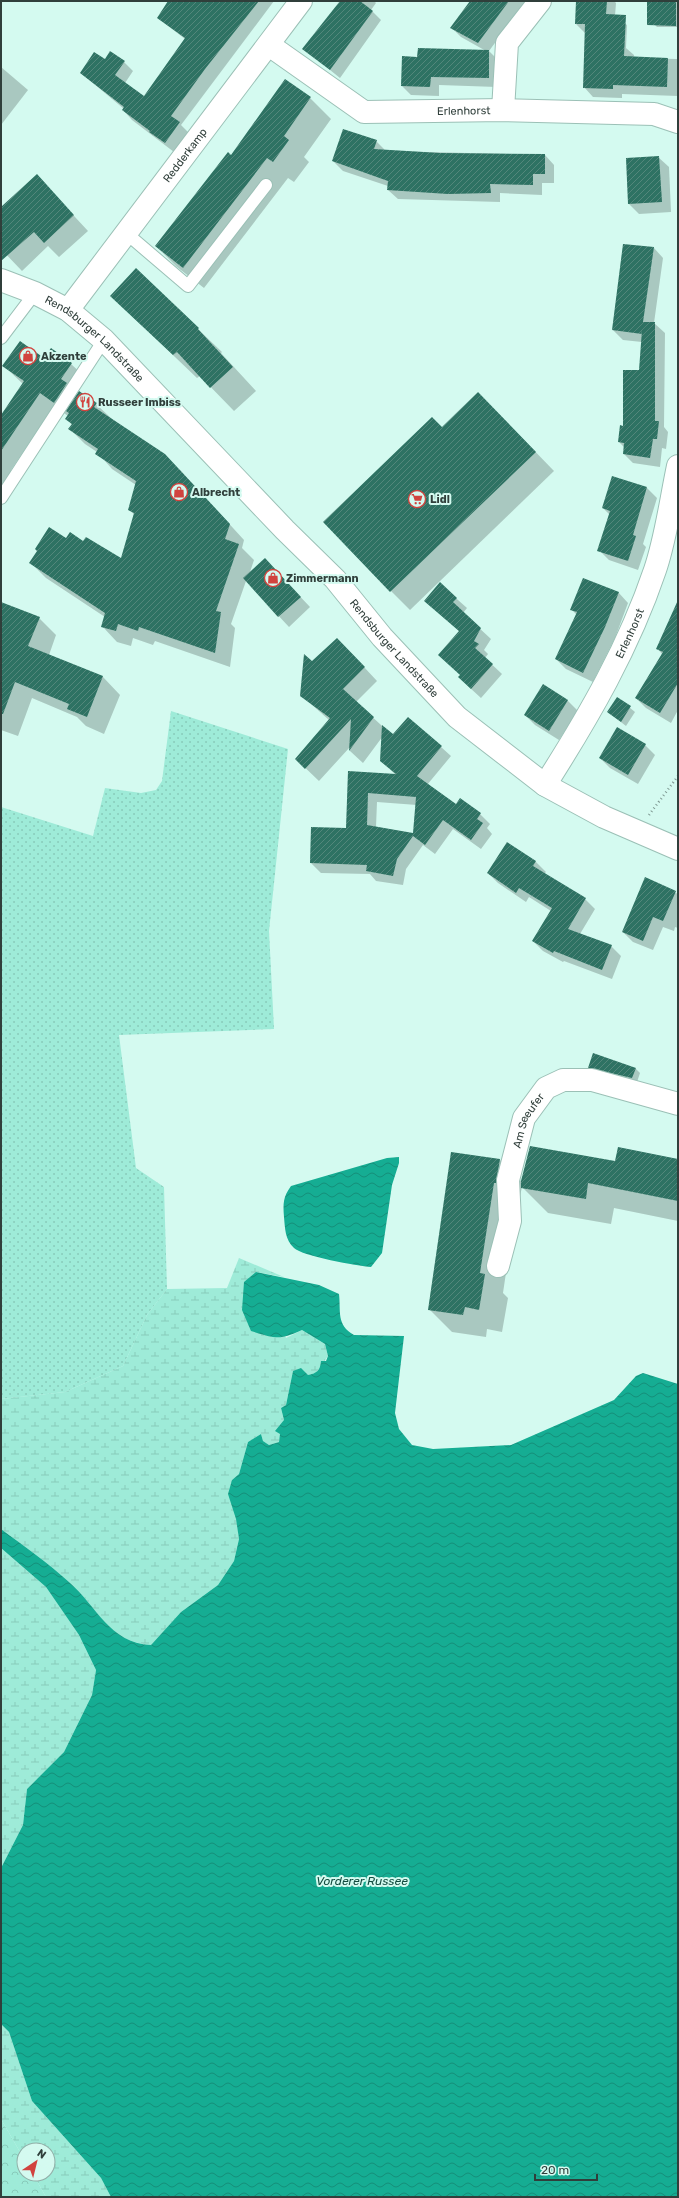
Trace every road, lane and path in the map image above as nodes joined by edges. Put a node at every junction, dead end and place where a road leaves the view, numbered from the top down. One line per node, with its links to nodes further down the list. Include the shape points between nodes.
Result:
1 (301, 1): 3 (street, Redderkamp)
2 (540, 1): 4 (street, via 507,43)
3 (269, 45): 4 (street, Erlenhorst, via 364,112); 7 (street, Redderkamp)
4 (504, 110): 5 (street, Erlenhorst, via 654,114)
5 (678, 122)
6 (266, 185): 7 (lane, via 188,286)
7 (126, 233): 10 (street, Redderkamp)
8 (1, 280): 9 (street, Rendsburger Landstraße)
9 (35, 293): 10 (street, Rendsburger Landstraße); 11 (lane)
10 (68, 310): 12 (street, Rendsburger Landstraße)
11 (1, 338)
12 (104, 340): 14 (lane); 16 (street, Rendsburger Landstraße, via 280,525 335,579 382,637 458,717)
13 (678, 466): 16 (street, Erlenhorst, via 656,569 624,648 589,716)
14 (1, 498)
15 (678, 776): 17 (path)
16 (546, 785): 18 (street, Rendsburger Landstraße, via 604,817)
17 (666, 793)
18 (678, 849)
19 (678, 1104): 20 (street, Am Seeufer, via 592,1080 564,1080 546,1088 524,1118 508,1180 510,1221)
20 (498, 1266)

